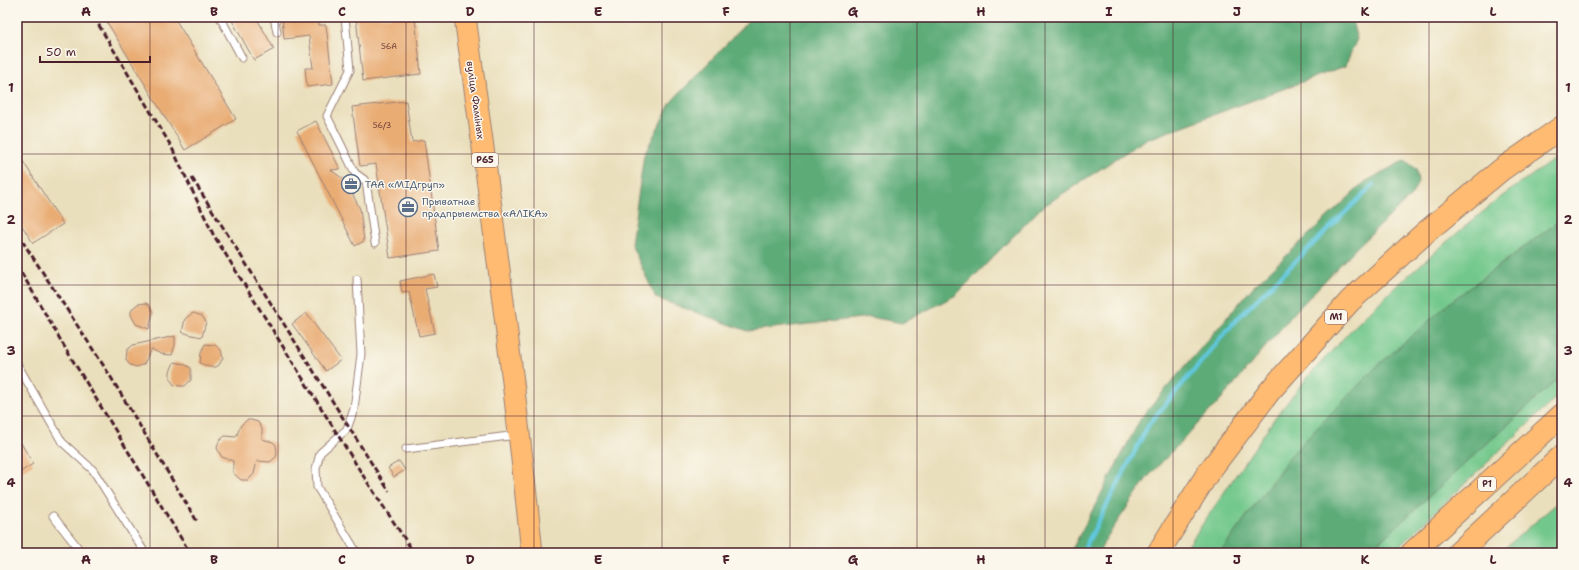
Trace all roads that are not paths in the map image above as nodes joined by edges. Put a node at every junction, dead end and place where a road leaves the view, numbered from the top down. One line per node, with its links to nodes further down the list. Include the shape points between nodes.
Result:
1 (220, 17): 6 (lane)
2 (274, 17): 5 (lane)
3 (345, 17): 8 (lane, via 350,70 327,116 355,173 366,181)
4 (465, 17): 12 (main road, вуліца Фаміных / Р65)
5 (277, 32)
6 (242, 58)
7 (1562, 127): 20 (highway, М1, via 1501,170 1426,232 1350,301 1269,392 1208,473)
8 (375, 243)
9 (357, 279): 18 (lane, via 361,354 354,409 347,429 320,453 316,469 317,487)
10 (17, 364): 17 (lane, via 62,442 93,470)
11 (1562, 415): 21 (highway, Р1)
12 (520, 434): 13 (lane); 19 (main road, Р65)
13 (406, 449)
14 (1562, 456): 22 (highway)
15 (53, 516): 16 (lane)
16 (82, 553)
17 (145, 553)
18 (357, 553)
19 (532, 553)
20 (1158, 553)
21 (1412, 553)
22 (1458, 553)

